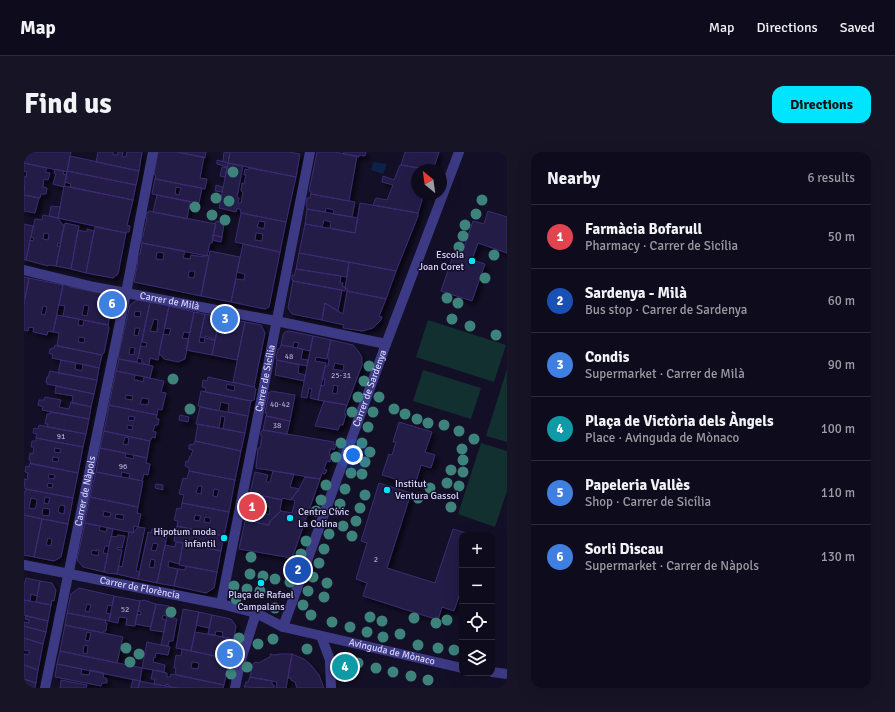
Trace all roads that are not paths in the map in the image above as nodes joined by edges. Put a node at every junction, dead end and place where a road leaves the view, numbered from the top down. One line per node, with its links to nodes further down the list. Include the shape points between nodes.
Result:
1 (153, 152): 5 (street, Carrer de Nàpols)
2 (310, 152): 6 (street, Carrer de Sicília)
3 (459, 152): 7 (street, Carrer de Sardenya)
4 (24, 270): 5 (street, Carrer de Milà)
5 (126, 293): 6 (street, Carrer de Milà); 9 (street, Carrer de Nàpols)
6 (276, 321): 7 (street, Carrer de Milà); 10 (street, Carrer de Sicília)
7 (386, 344): 12 (street, Carrer de Sardenya)
8 (24, 565): 9 (street, Carrer de Florència)
9 (68, 574): 10 (street, Carrer de Florència); 17 (street, Carrer de Nàpols)
10 (221, 604): 11 (street, Carrer de Florència)
11 (256, 613): 12 (street, Avinguda de Mònaco); 18 (street)
12 (283, 627): 13 (street, Avinguda de Mònaco)
13 (321, 636): 14 (street, Avinguda de Mònaco); 19 (street, via 330,660)
14 (459, 667)
15 (495, 672): 16 (street)
16 (507, 674)
17 (44, 688)
18 (235, 688)
19 (331, 688)

